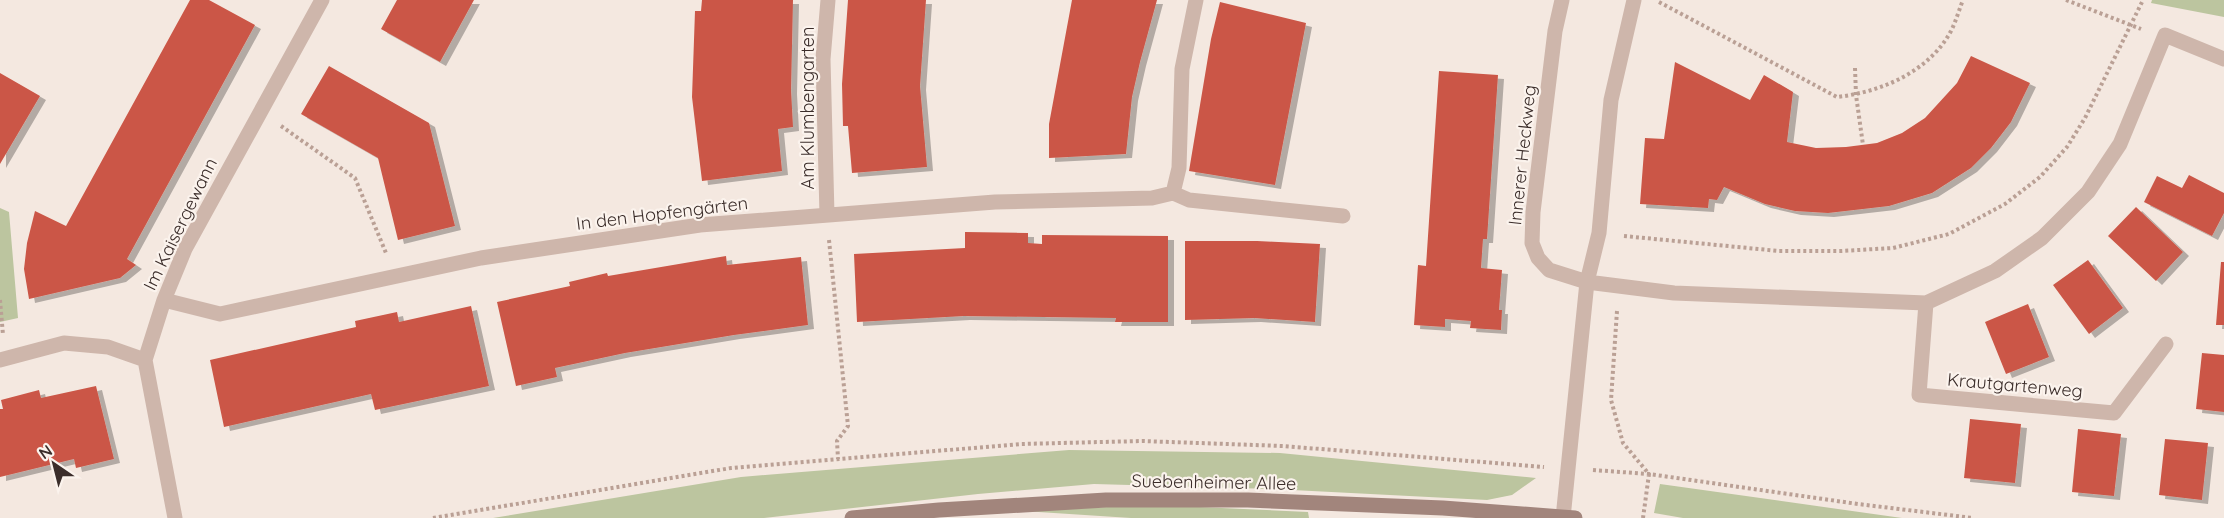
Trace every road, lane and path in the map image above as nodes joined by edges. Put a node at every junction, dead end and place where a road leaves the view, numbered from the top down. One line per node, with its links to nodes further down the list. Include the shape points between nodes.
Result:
1 (322, 0): 14 (street, Im Kaisergewann)
2 (828, 0): 17 (street, Am Klumbengarten, via 823,59)
3 (1196, 0): 16 (street, via 1182,69 1179,168)
4 (1562, 0): 21 (street, Innerer Heckweg, via 1533,212 1533,243 1538,258 1550,270)
5 (1634, 0): 19 (street, via 1611,100)
6 (1653, 0): 13 (path, via 1837,97)
7 (1963, 0): 13 (path, via 1950,32 1930,59 1898,81)
8 (2066, 0): 10 (path)
9 (2142, 0): 10 (path)
10 (2131, 27): 19 (path, via 2067,147 2040,177 2005,204 1949,234 1893,248 1779,251)
11 (2224, 59): 25 (street, via 2165,35 2120,144 2088,192 2042,238 1995,271)
12 (1855, 68): 13 (path)
13 (1856, 95): 15 (path)
14 (259, 111): 20 (path, via 355,178); 24 (street, Im Kaisergewann, via 185,249)
15 (1863, 145)
16 (1173, 193): 17 (street, In den Hopfengärten, via 1152,198 995,202); 18 (street, In den Hopfengärten, via 1189,200)
17 (827, 215): 20 (street, In den Hopfengärten, via 700,225 481,258); 29 (path, via 848,426 837,441)
18 (1343, 216)
19 (1599, 233): 21 (street)
20 (396, 276): 24 (street, In den Hopfengärten, via 220,314)
21 (1587, 282): 22 (street); 30 (street)
22 (1619, 286): 25 (street, via 1674,293); 31 (path, via 1611,400 1623,443)
23 (0, 300): 27 (path)
24 (164, 300): 28 (street, Im Kaisergewann)
25 (1926, 303): 26 (street, Krautgartenweg, via 1919,395 2114,413)
26 (2166, 344)
27 (2, 360): 28 (street, via 64,343 108,347)
28 (145, 360): 33 (street, Im Kaisergewann)
29 (838, 459): 30 (path, via 1021,444 1142,441 1283,446); 34 (path, via 731,468)
30 (1568, 469): 31 (path); 32 (street)
31 (1649, 474): 36 (path); 37 (path)
32 (1567, 517): 35 (main road, Suebenheimer Allee, via 1443,507 1106,500)
33 (175, 518)
34 (434, 518)
35 (852, 518)
36 (1643, 518)
37 (1973, 518)

